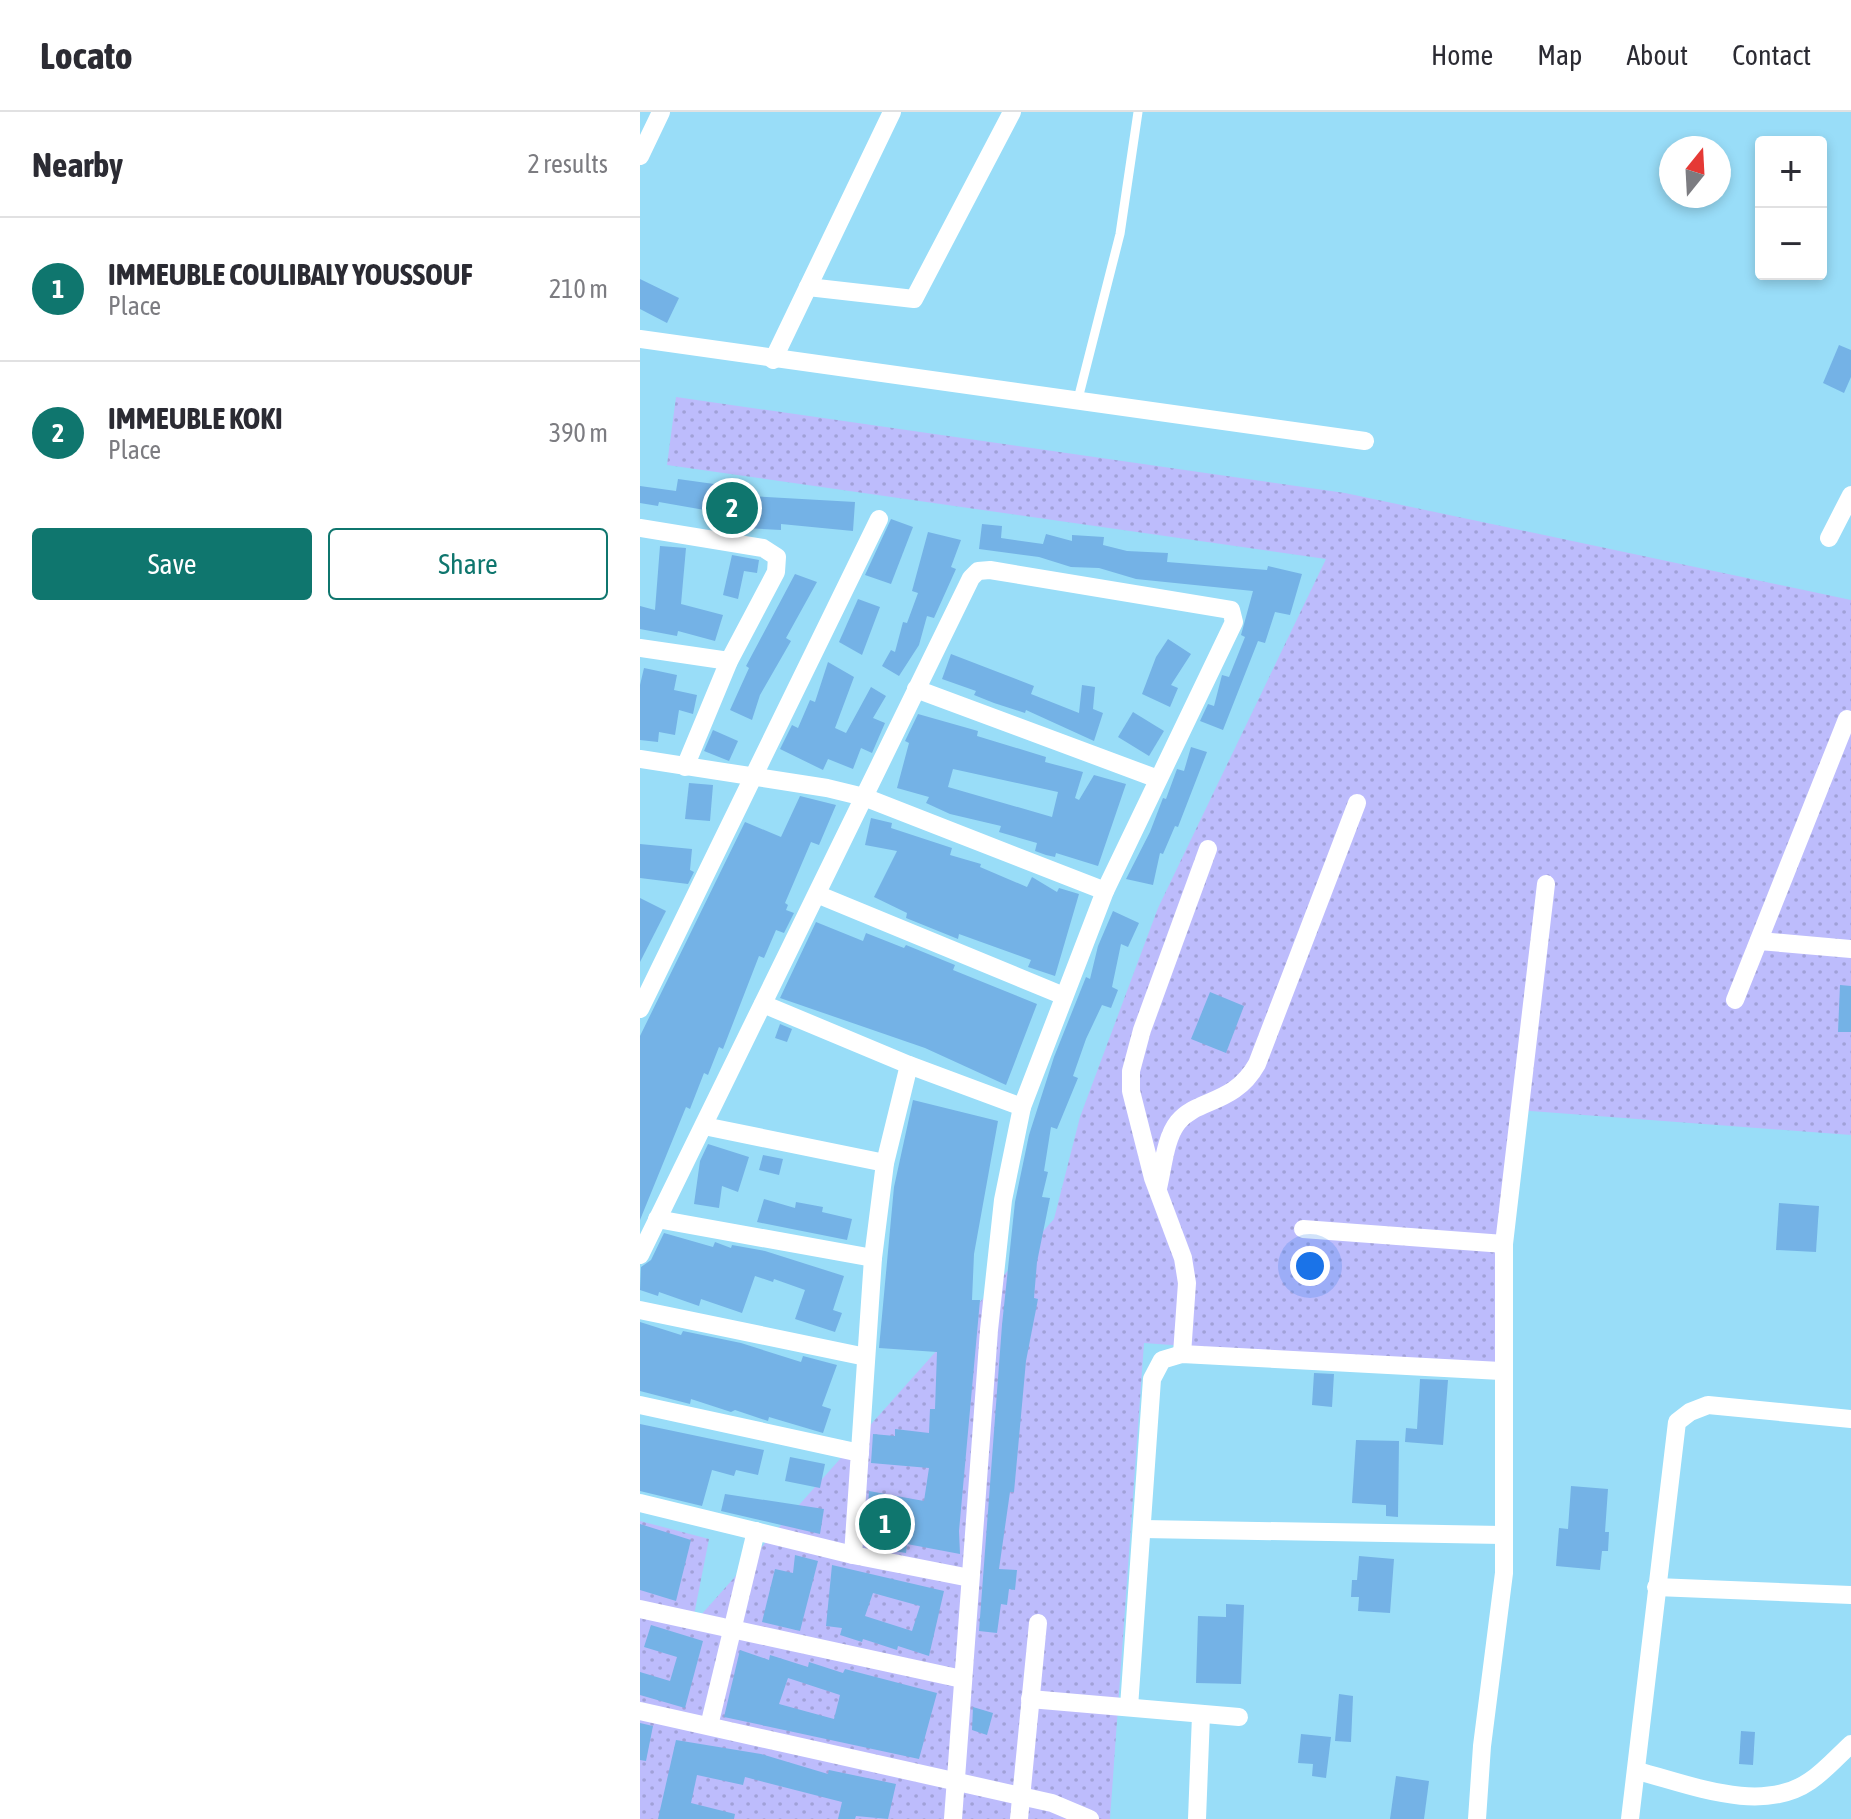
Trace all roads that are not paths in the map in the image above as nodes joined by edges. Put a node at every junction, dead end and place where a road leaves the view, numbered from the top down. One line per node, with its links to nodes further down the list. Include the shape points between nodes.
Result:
1 (661, 112): 5 (street)
2 (892, 112): 6 (street)
3 (1012, 112): 6 (street, via 914,299)
4 (1138, 112): 9 (lane, via 1120,234)
5 (640, 156)
6 (808, 287): 8 (street)
7 (640, 339): 8 (street)
8 (773, 360): 9 (street)
9 (1078, 399): 10 (street)
10 (1365, 441)
11 (1851, 495): 14 (street)
12 (879, 519): 21 (street)
13 (640, 528): 16 (street, via 763,548 777,557 776,572)
14 (1829, 538)
15 (640, 648): 16 (street)
16 (729, 661): 20 (street)
17 (916, 689): 22 (street); 22 (street, via 978,571 1231,610 1234,622); 23 (street)
18 (1847, 719): 29 (street)
19 (640, 759): 20 (street)
20 (685, 767): 21 (street)
21 (754, 776): 23 (street); 34 (street)
22 (1158, 779): 27 (street)
23 (864, 797): 27 (street); 28 (street)
24 (1357, 803): 39 (street, via 1257,1064 1235,1091 1179,1120)
25 (1208, 849): 39 (street, via 1131,1071 1131,1091)
26 (1546, 884): 42 (street)
27 (1105, 891): 31 (street)
28 (819, 895): 31 (street); 33 (street)
29 (1759, 941): 30 (street); 32 (street)
30 (1851, 949)
31 (1064, 996): 36 (street)
32 (1735, 1000)
33 (763, 1004): 35 (street); 37 (street)
34 (640, 1009)
35 (909, 1065): 36 (street); 38 (street)
36 (1022, 1107): 57 (street, via 1003,1200)
37 (704, 1126): 38 (street); 40 (street)
38 (885, 1163): 44 (street)
39 (1158, 1188): 46 (street, via 1179,1240 1187,1283)
40 (657, 1219): 43 (street); 44 (street)
41 (1303, 1229): 42 (street)
42 (1504, 1244): 48 (street)
43 (640, 1255)
44 (873, 1258): 47 (street)
45 (640, 1310): 47 (street)
46 (1182, 1354): 48 (street); 53 (street, via 1162,1360 1152,1379)
47 (866, 1357): 51 (street)
48 (1501, 1371): 55 (street)
49 (640, 1405): 51 (street)
50 (1851, 1419): 58 (street, via 1708,1405 1677,1422)
51 (860, 1453): 56 (street)
52 (640, 1503): 54 (street)
53 (1143, 1529): 55 (street); 65 (street)
54 (756, 1531): 56 (street); 62 (street)
55 (1503, 1535): 78 (street, via 1504,1573)
56 (853, 1555): 57 (street)
57 (970, 1578): 63 (street)
58 (1656, 1587): 59 (street); 71 (street)
59 (1851, 1595)
60 (640, 1609): 62 (street)
61 (1038, 1623): 64 (street)
62 (733, 1630): 63 (street); 69 (street)
63 (962, 1679): 72 (street)
64 (1030, 1699): 65 (street); 73 (street)
65 (1129, 1707): 67 (street)
66 (640, 1711): 69 (street)
67 (1201, 1715): 68 (street); 77 (street)
68 (1239, 1717)
69 (709, 1726): 72 (street)
70 (1851, 1744): 71 (street, via 1809,1782 1761,1797)
71 (1637, 1771): 79 (street)
72 (956, 1783): 73 (street); 74 (street)
73 (1021, 1796): 75 (street); 76 (street)
74 (953, 1819)
75 (1019, 1819)
76 (1090, 1819)
77 (1197, 1819)
78 (1477, 1819)
79 (1630, 1819)

